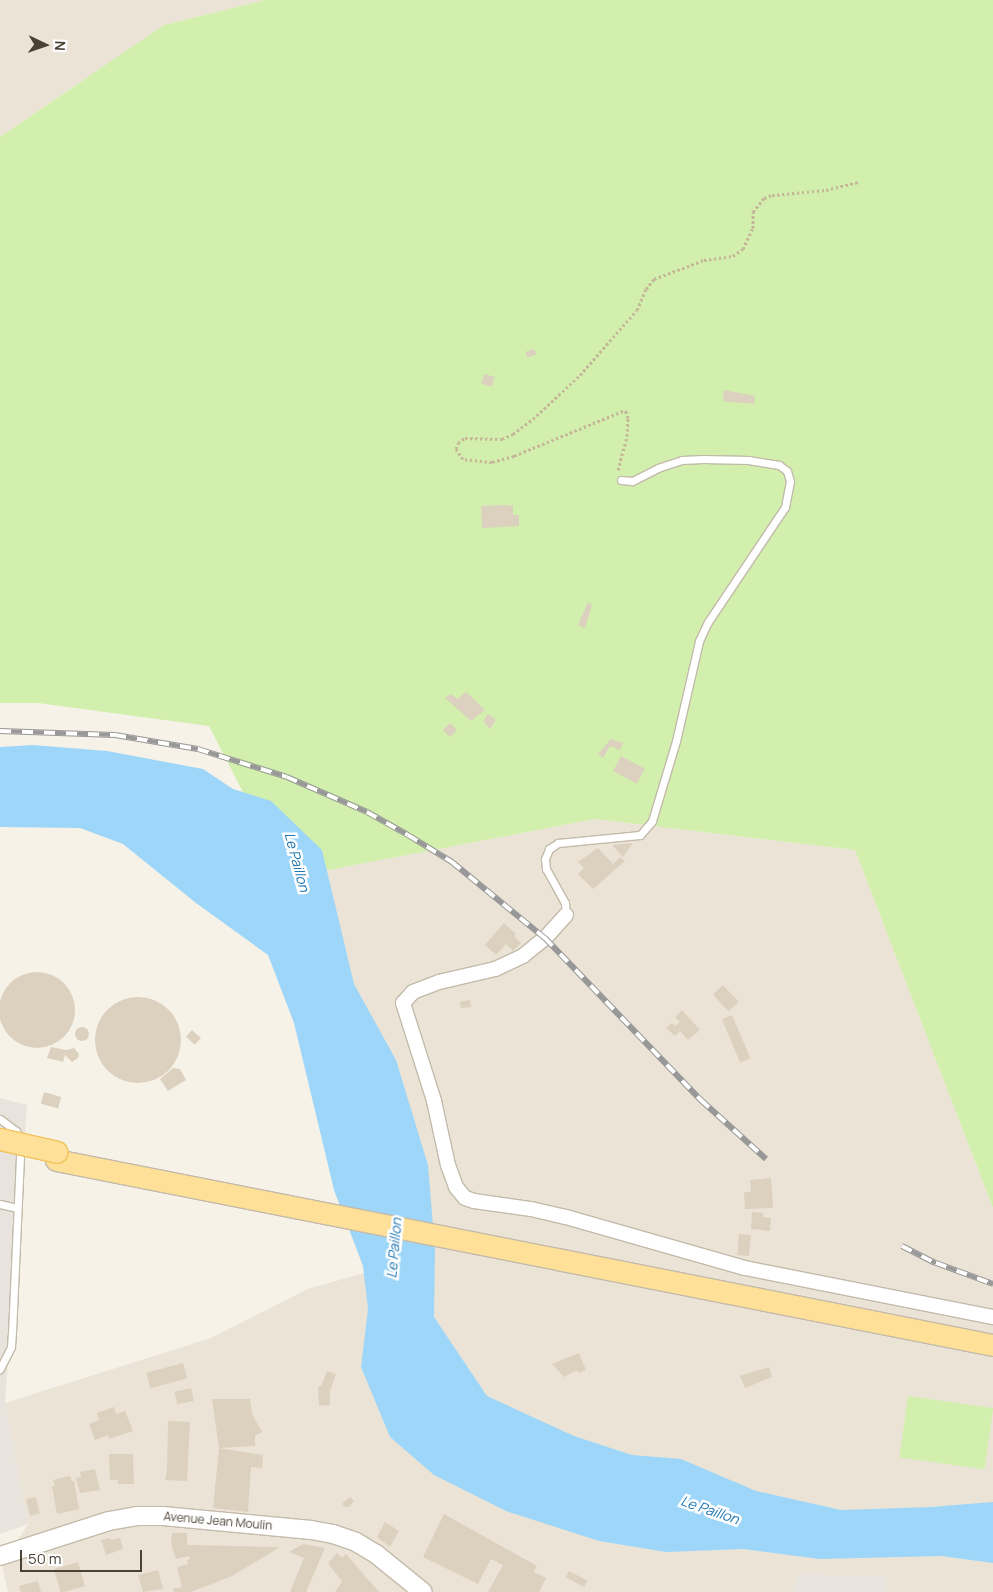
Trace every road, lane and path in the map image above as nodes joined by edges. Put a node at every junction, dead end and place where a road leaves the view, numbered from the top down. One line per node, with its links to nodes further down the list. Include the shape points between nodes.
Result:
1 (859, 182): 2 (path, via 764,198 753,212 753,228 743,249 733,256 704,260 654,279 637,310 580,375 533,419 502,438 465,438 456,449 463,458 492,462 514,456 622,410 628,418 618,470)
2 (621, 480): 3 (lane, via 632,482 682,460 704,459 749,460 779,465 787,471 790,481 785,507 708,622 699,642 676,741 652,821 640,835 558,843 549,849 545,858 546,869 565,903)
3 (566, 915): 11 (street, via 523,956 495,969 439,982 413,992 404,1003 434,1101 448,1165 456,1187 465,1198 566,1217 745,1268)
4 (0, 1119): 9 (lane, via 12,1127 18,1137)
5 (0, 1139): 7 (main road, bridge)
6 (0, 1149): 7 (main road)
7 (56, 1156): 10 (main road)
8 (0, 1204): 9 (lane)
9 (17, 1208): 14 (lane, via 12,1332 10,1348)
10 (493, 1242): 12 (main road); 13 (main road)
11 (993, 1317)
12 (993, 1334)
13 (993, 1345)
14 (0, 1369)
15 (0, 1556): 16 (street, Avenue Jean Moulin, via 109,1521 163,1516 333,1534 376,1554)
16 (423, 1592)

